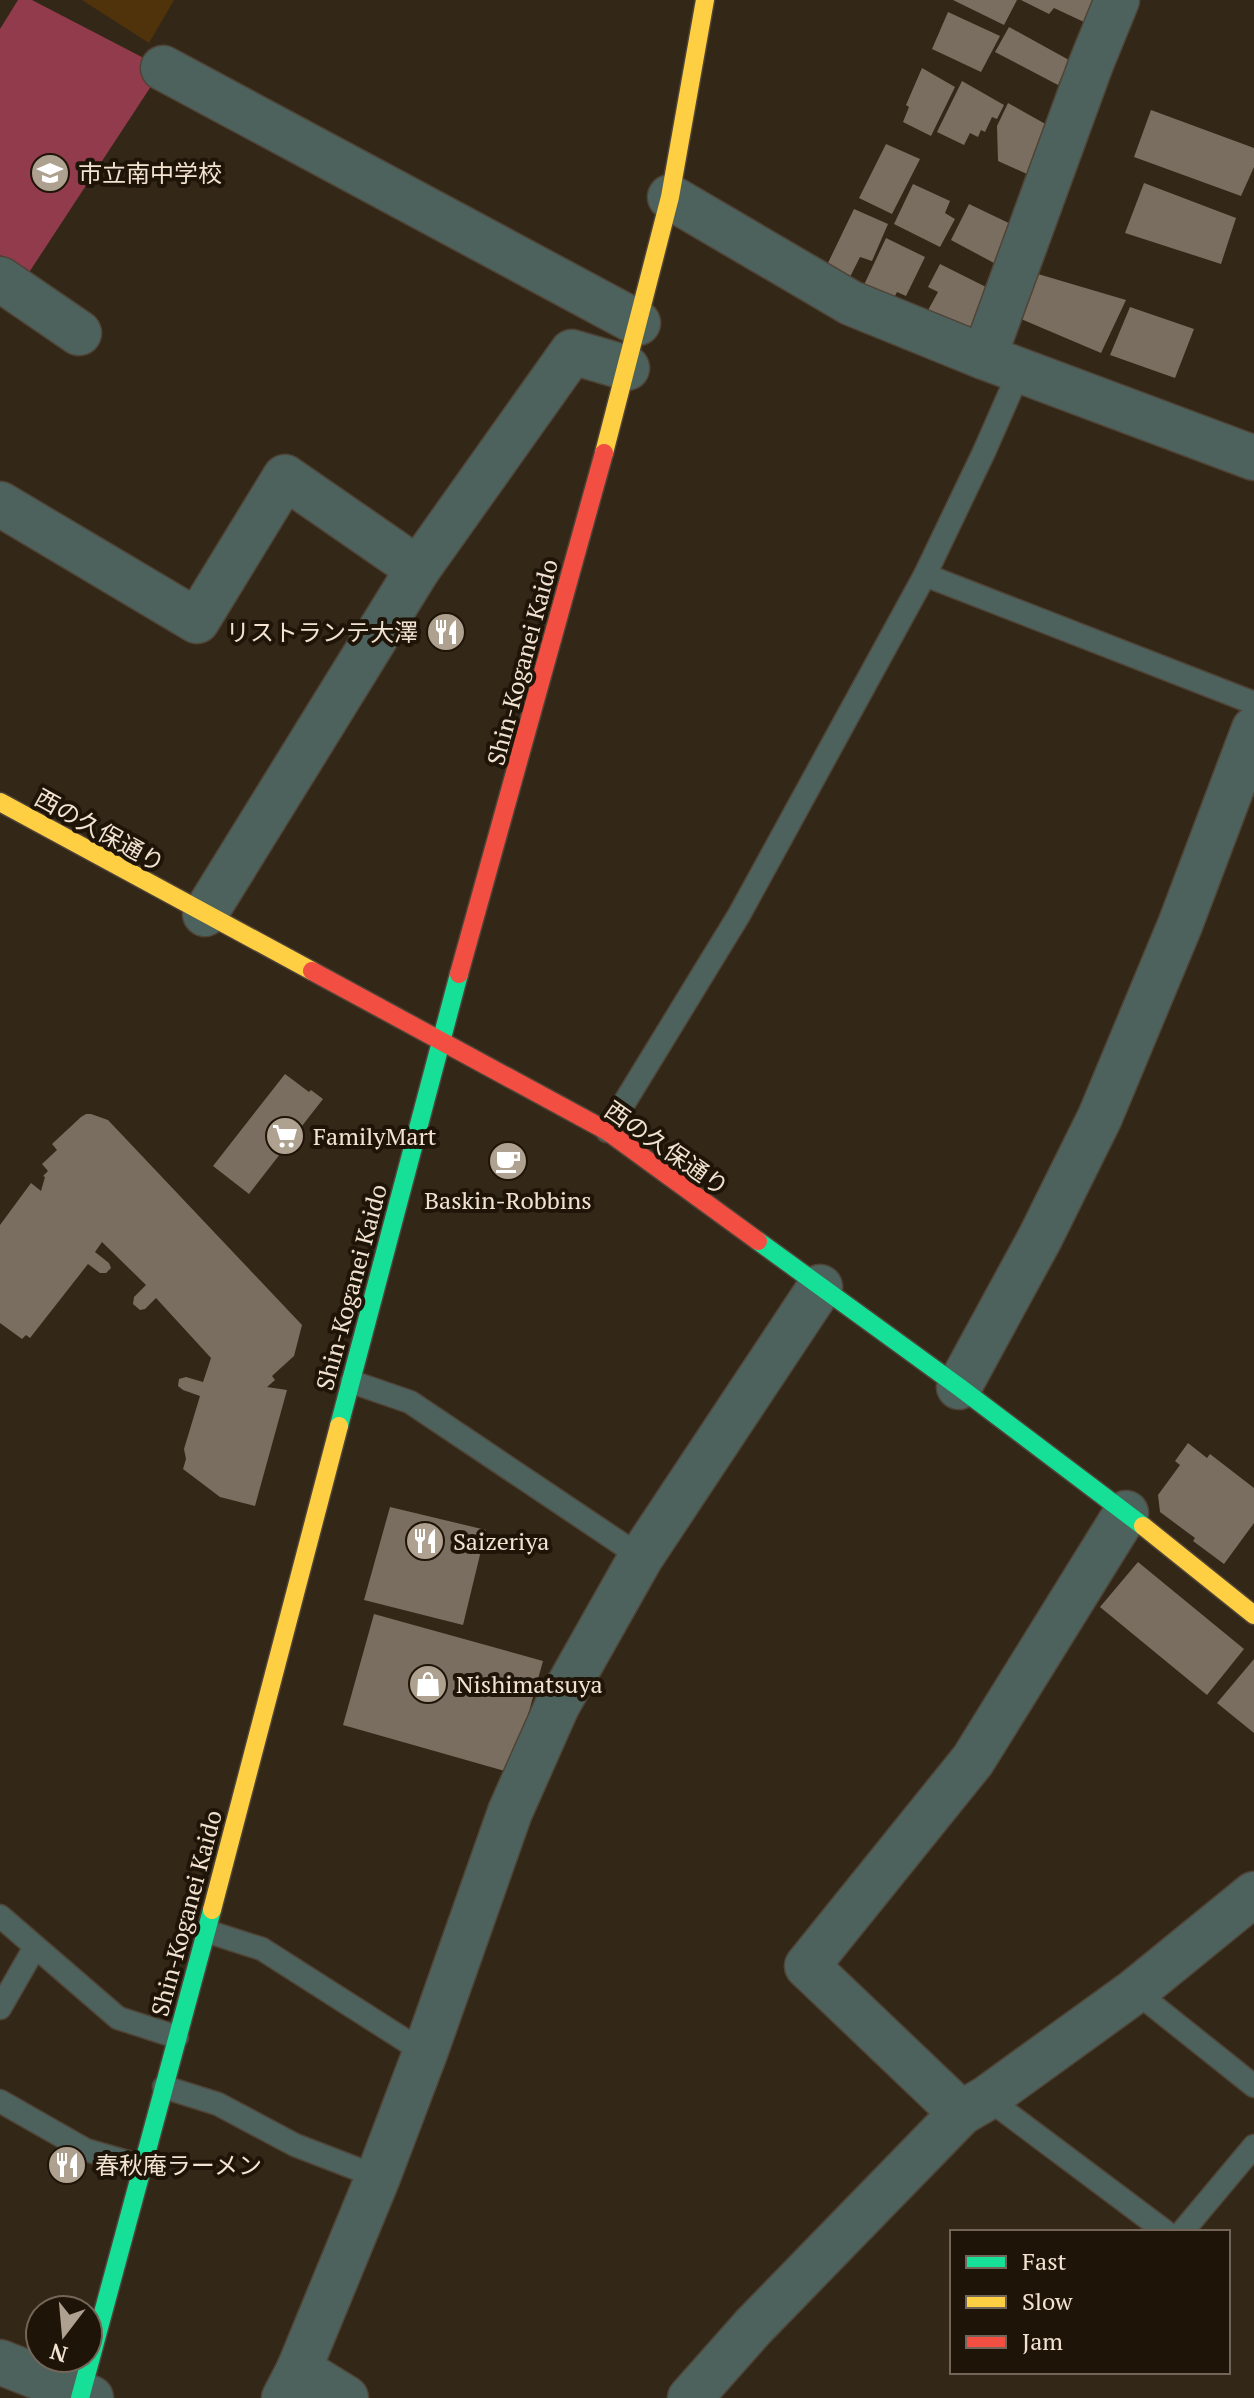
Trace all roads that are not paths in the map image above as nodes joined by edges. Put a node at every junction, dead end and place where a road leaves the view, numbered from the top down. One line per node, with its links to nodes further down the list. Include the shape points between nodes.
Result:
1 (705, 0): 4 (main road, Shin-Koganei Kaido)
2 (1117, 0): 8 (street, via 1091,64)
3 (163, 68): 6 (street)
4 (670, 197): 6 (main road, Shin-Koganei Kaido); 8 (street, via 851,303)
5 (0, 279): 7 (street)
6 (638, 323): 9 (main road, Shin-Koganei Kaido)
7 (79, 333)
8 (1002, 363): 10 (street); 13 (lane, via 984,452)
9 (627, 368): 12 (street, via 572,352); 19 (main road, Shin-Koganei Kaido)
10 (1254, 458)
11 (0, 504): 12 (street, via 197,621 285,477)
12 (418, 569): 18 (street)
13 (925, 575): 14 (lane); 20 (lane, via 739,915)
14 (1254, 703)
15 (1254, 729): 16 (street)
16 (1243, 792): 23 (street, via 1180,925 1100,1117)
17 (0, 802): 18 (main road, 西の久保通り)
18 (205, 914): 19 (main road, 西の久保通り)
19 (440, 1041): 20 (main road, 西の久保通り); 22 (main road, Shin-Koganei Kaido)
20 (607, 1131): 21 (main road, 西の久保通り)
21 (820, 1287): 23 (main road, 西の久保通り); 25 (street)
22 (352, 1382): 25 (lane, via 410,1402); 29 (main road, Shin-Koganei Kaido)
23 (959, 1387): 24 (main road, 西の久保通り)
24 (1126, 1513): 26 (main road, 西の久保通り); 38 (street, via 973,1760 807,1966)
25 (641, 1557): 34 (street, via 557,1706 510,1812)
26 (1254, 1615)
27 (1254, 1894): 31 (street)
28 (0, 1916): 30 (lane)
29 (206, 1931): 33 (main road, Shin-Koganei Kaido); 34 (lane, via 262,1949)
30 (35, 1947): 32 (lane); 33 (lane, via 118,2018)
31 (1135, 1991): 35 (lane); 38 (street)
32 (0, 2008)
33 (177, 2037): 36 (main road, Shin-Koganei Kaido)
34 (425, 2053): 41 (street)
35 (1254, 2086)
36 (164, 2087): 40 (main road, Shin-Koganei Kaido); 41 (lane, via 218,2104 295,2145)
37 (0, 2101): 40 (lane, via 86,2150)
38 (974, 2106): 42 (lane); 48 (street, via 753,2327)
39 (1254, 2146): 43 (lane)
40 (142, 2166): 46 (main road, Shin-Koganei Kaido)
41 (378, 2177): 45 (street)
42 (1163, 2230)
43 (1184, 2230)
44 (0, 2362): 46 (street)
45 (291, 2384): 47 (street)
46 (84, 2397)
47 (346, 2398)
48 (690, 2398)

